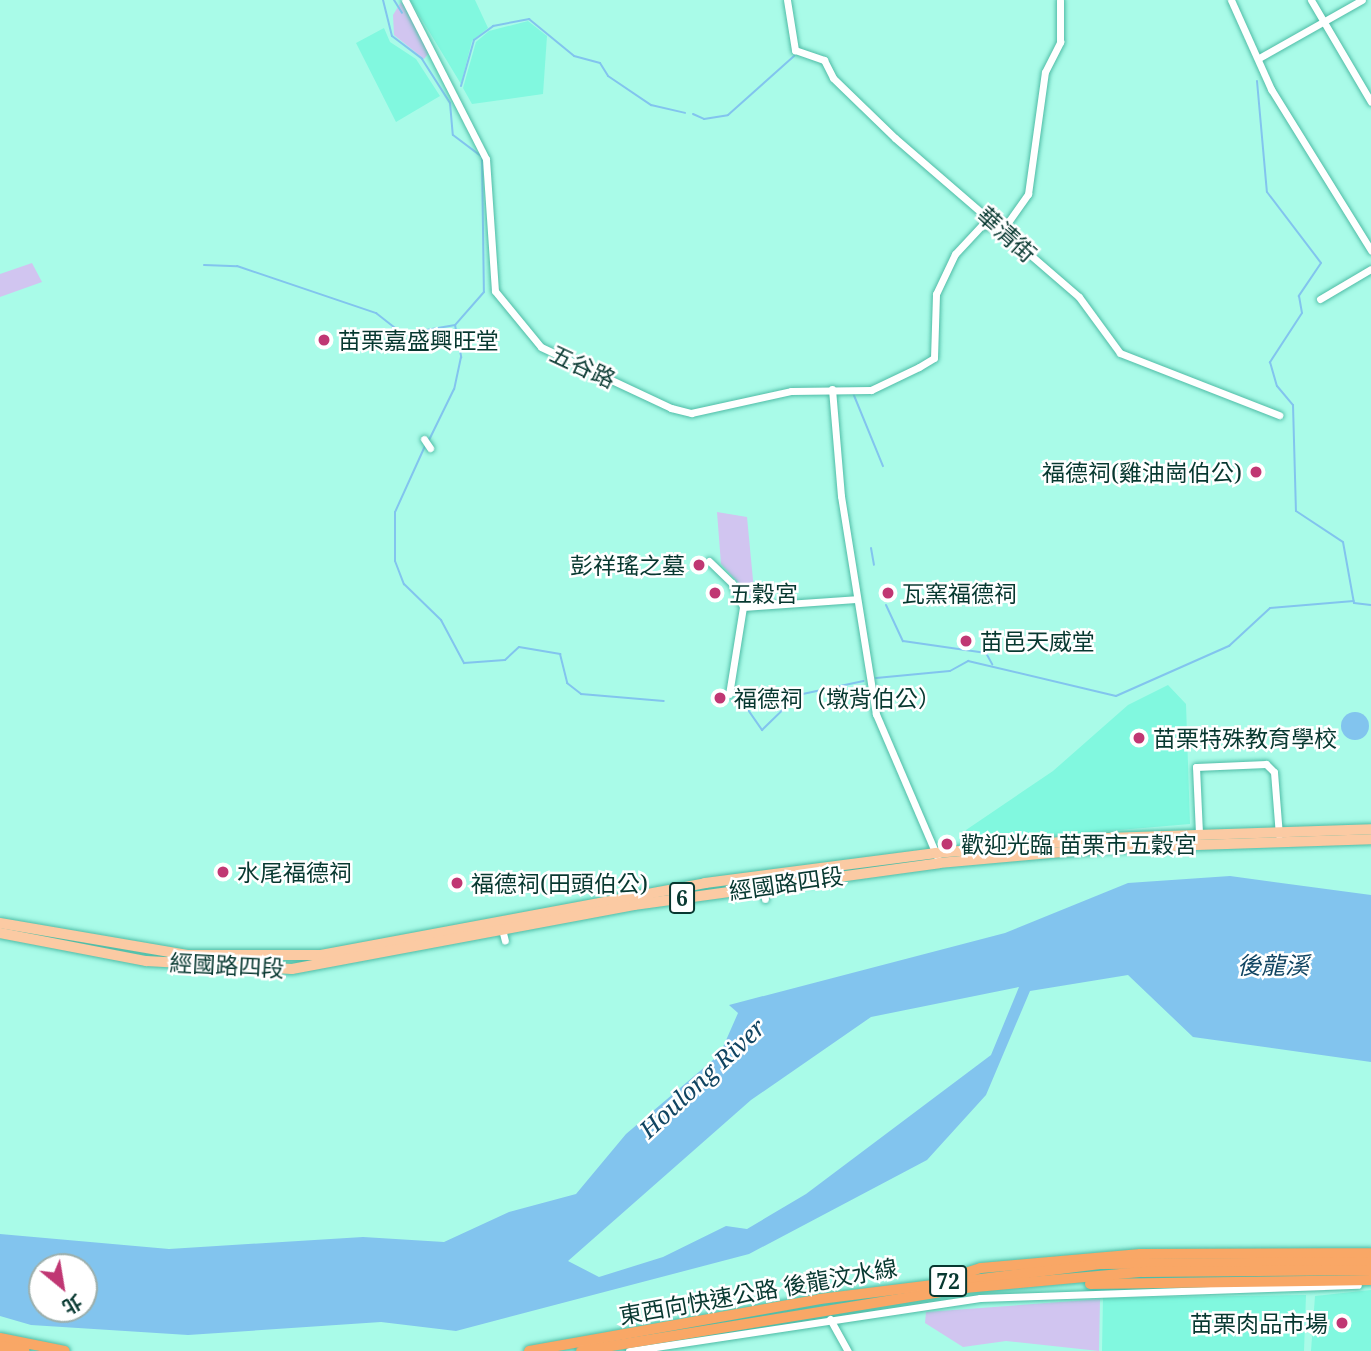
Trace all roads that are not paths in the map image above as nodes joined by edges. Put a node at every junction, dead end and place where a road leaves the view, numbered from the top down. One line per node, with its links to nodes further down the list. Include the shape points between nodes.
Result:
1 (405, 0): 14 (street, 五谷路, via 484,150 495,291 541,346 691,413)
2 (787, 0): 10 (street, 華清街, via 795,50 824,60 833,78 895,138)
3 (1060, 0): 10 (street, via 1060,42 1045,72 1028,194)
4 (1231, 0): 8 (street)
5 (1311, 0): 7 (street)
6 (1362, 0): 7 (street)
7 (1323, 22): 8 (street); 9 (street)
8 (1259, 58): 11 (street)
9 (1371, 102)
10 (1004, 228): 14 (street, 五谷路, via 982,225 949,265 936,294 934,358 871,390 853,386); 15 (street, 華清街, via 1079,297 1120,353)
11 (1371, 250)
12 (1371, 269): 13 (street)
13 (1320, 299)
14 (832, 389): 19 (street)
15 (1279, 415)
16 (424, 439): 17 (street)
17 (430, 448)
18 (709, 561): 20 (street, via 732,583)
19 (856, 600): 20 (street); 26 (street, via 884,741)
20 (743, 607): 21 (street)
21 (729, 694)
22 (1371, 829): 24 (main road, 經國路四段 / 6)
23 (1199, 833): 24 (main road, 經國路四段 / 6); 24 (street, via 1196,767 1226,765 1272,766); 26 (main road, 經國路四段 / 6)
24 (1279, 834): 25 (main road, 經國路四段 / 6); 26 (main road, 經國路四段 / 6)
25 (1371, 839)
26 (938, 858): 27 (main road, 經國路四段 / 6)
27 (762, 880): 28 (street); 30 (main road, 經國路四段 / 6)
28 (765, 899)
29 (0, 923): 30 (main road, 經國路四段 / 6, via 233,958 321,955)
30 (502, 931): 31 (main road, 經國路四段 / 6, via 292,969 146,961)
31 (0, 933)
32 (1371, 1253): 35 (highway, via 1220,1249 1053,1259 981,1268)
33 (1371, 1262): 35 (highway, 東西向快速公路 後龍汶水線 / 72, via 1127,1263)
34 (1371, 1270): 37 (highway, 東西向快速公路 後龍汶水線 / 72, via 1142,1272)
35 (944, 1281): 43 (highway, 東西向快速公路 後龍汶水線 / 72)
36 (1371, 1281): 37 (highway); 38 (street, via 980,1298)
37 (965, 1288): 44 (highway, 東西向快速公路 後龍汶水線 / 72)
38 (830, 1319): 45 (street); 46 (street)
39 (0, 1338): 42 (highway)
40 (0, 1346): 41 (highway)
41 (25, 1351)
42 (65, 1351)
43 (529, 1351)
44 (581, 1351)
45 (629, 1351)
46 (848, 1351)

